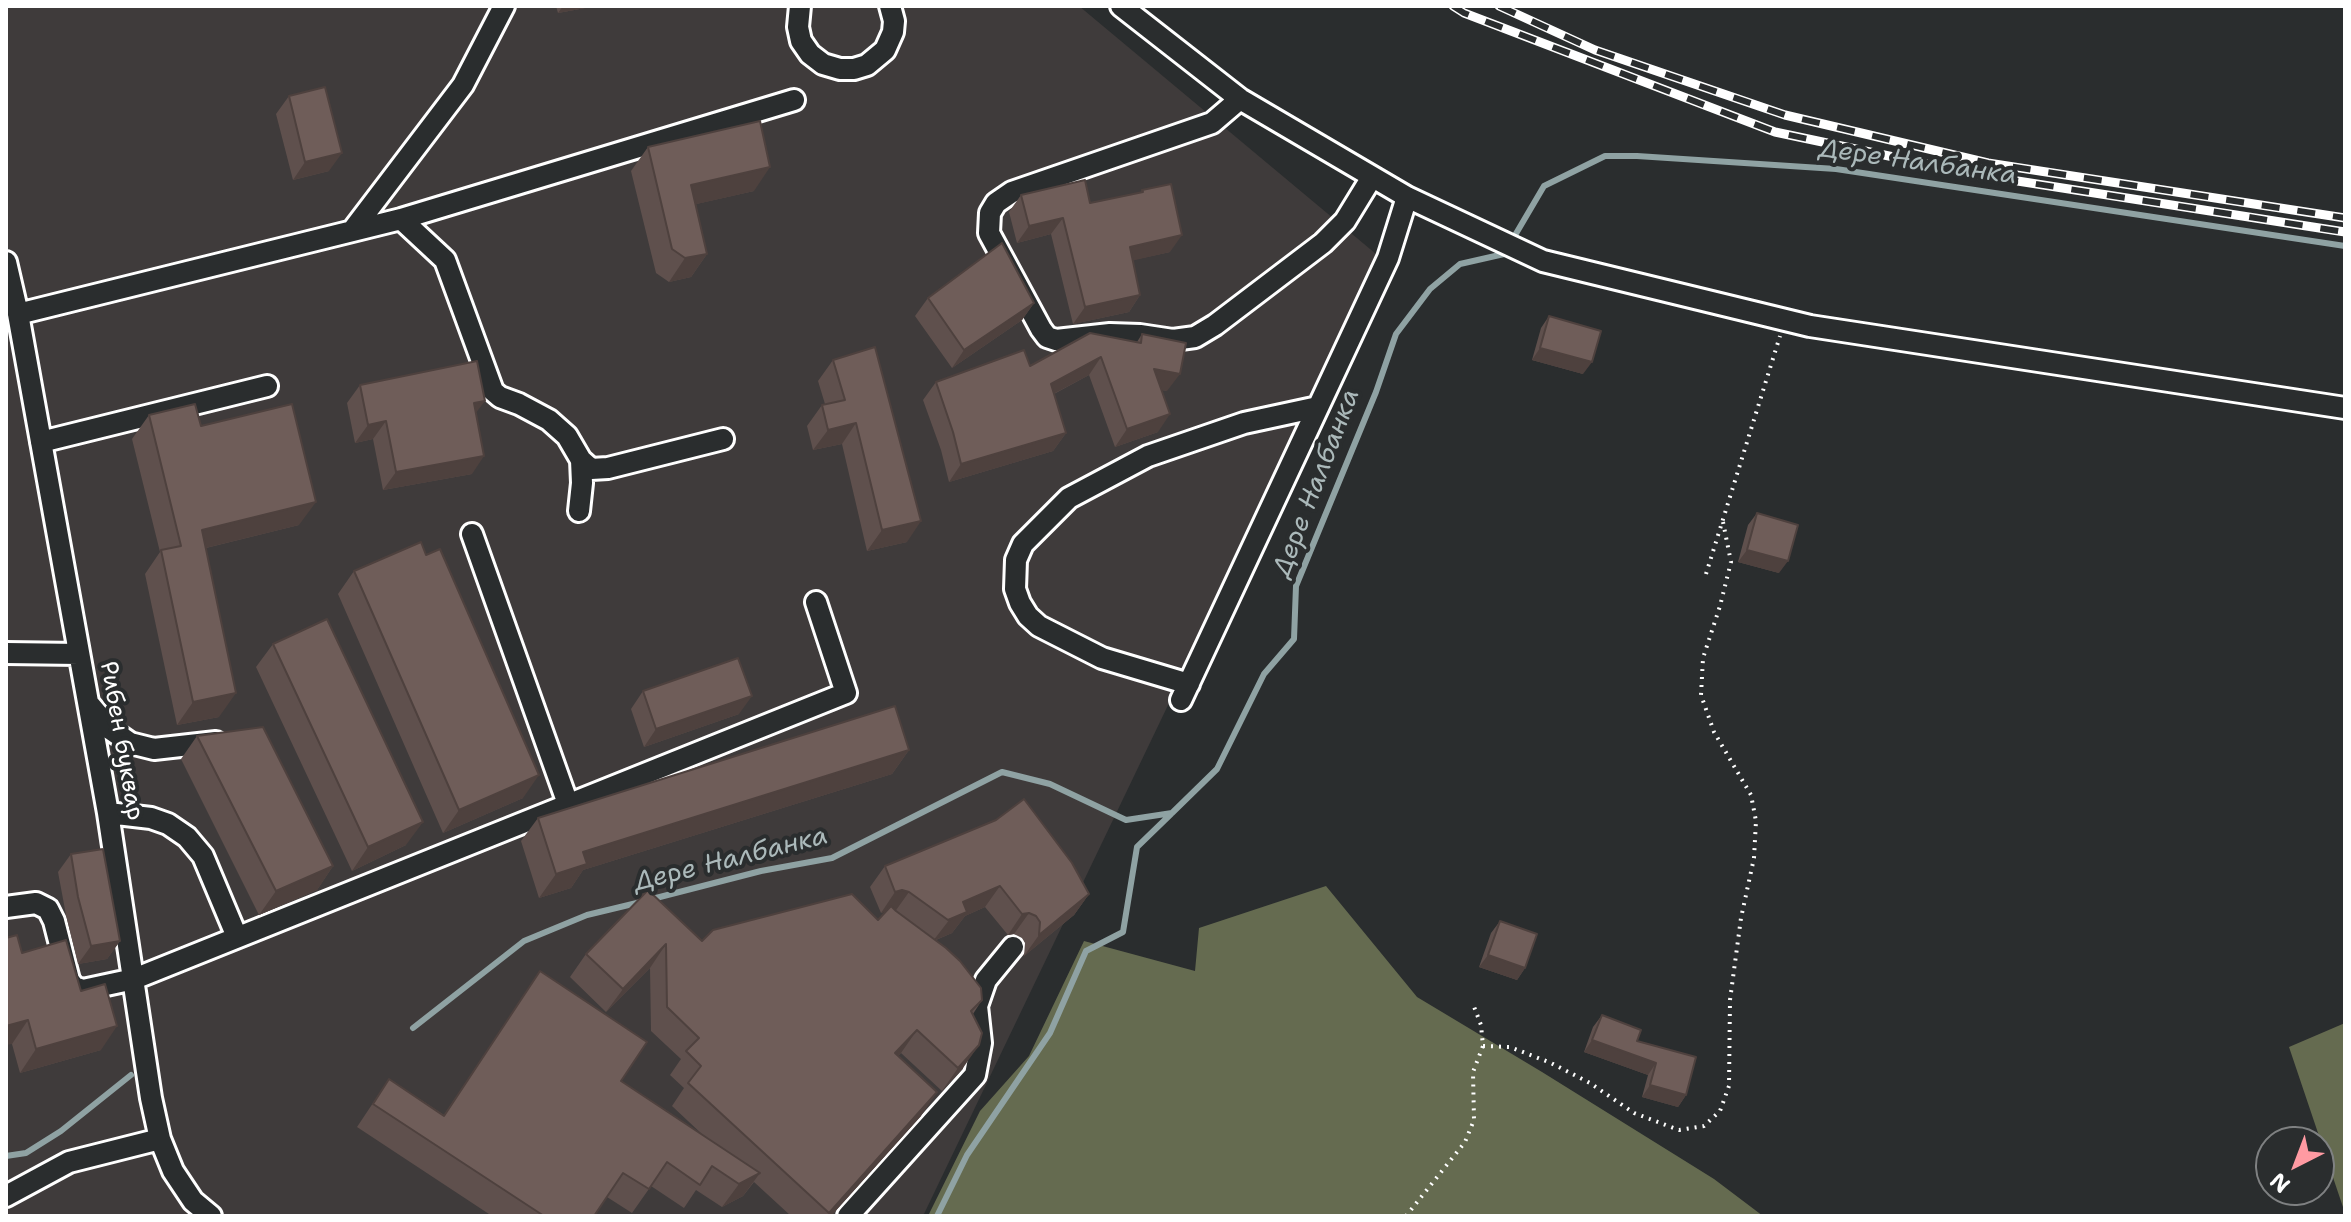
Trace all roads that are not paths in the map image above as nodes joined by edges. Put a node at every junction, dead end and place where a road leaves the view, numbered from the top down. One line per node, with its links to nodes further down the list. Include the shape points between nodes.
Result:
1 (800, 6): 2 (street, via 801,41 823,64 840,69 867,65 885,50 893,32)
2 (890, 6)
3 (1121, 6): 5 (street)
4 (502, 7): 10 (street, via 463,85)
5 (1240, 99): 7 (street); 7 (street, via 1212,123 1012,192 996,203 989,233 1047,337 1195,337 1323,243 1345,221)
6 (794, 100): 9 (street)
7 (1372, 177): 8 (street)
8 (1407, 197): 14 (street, via 1388,258); 15 (street, via 1543,261 1785,320)
9 (401, 219): 10 (street); 18 (street, via 445,260 493,391 549,420 567,436)
10 (352, 231): 12 (street)
11 (6, 262): 12 (street, Рибен буквар)
12 (18, 314): 17 (street, Рибен буквар)
13 (267, 386): 17 (street)
14 (1318, 407): 14 (street, via 1185,692 1102,658 1028,616 1015,589 1016,560 1023,544 1069,498 1148,456 1244,423)
15 (2345, 408)
16 (723, 439): 18 (street, via 608,468 591,469)
17 (41, 442): 23 (street, Рибен буквар)
18 (581, 460): 19 (street)
19 (579, 511)
20 (472, 534): 26 (street)
21 (816, 602): 26 (street, via 846,693)
22 (6, 653): 23 (street)
23 (79, 654): 24 (street, Рибен буквар)
24 (88, 704): 25 (street, via 130,743 154,749); 27 (street, Рибен буквар)
25 (240, 739)
26 (568, 804): 29 (street)
27 (108, 813): 29 (street, via 151,818 187,837 203,856); 31 (street, Рибен буквар)
28 (6, 907): 31 (street, via 36,903 48,909 74,987 83,990)
29 (237, 937): 31 (street)
30 (1013, 947): 33 (street, via 986,980)
31 (134, 979): 34 (street, Рибен буквар)
32 (962, 986): 33 (street)
33 (977, 1006): 37 (street, via 981,1043 975,1075)
34 (160, 1139): 35 (street, via 69,1162); 36 (street, Рибен буквар, via 186,1191)
35 (6, 1196)
36 (211, 1216)
37 (848, 1216)

